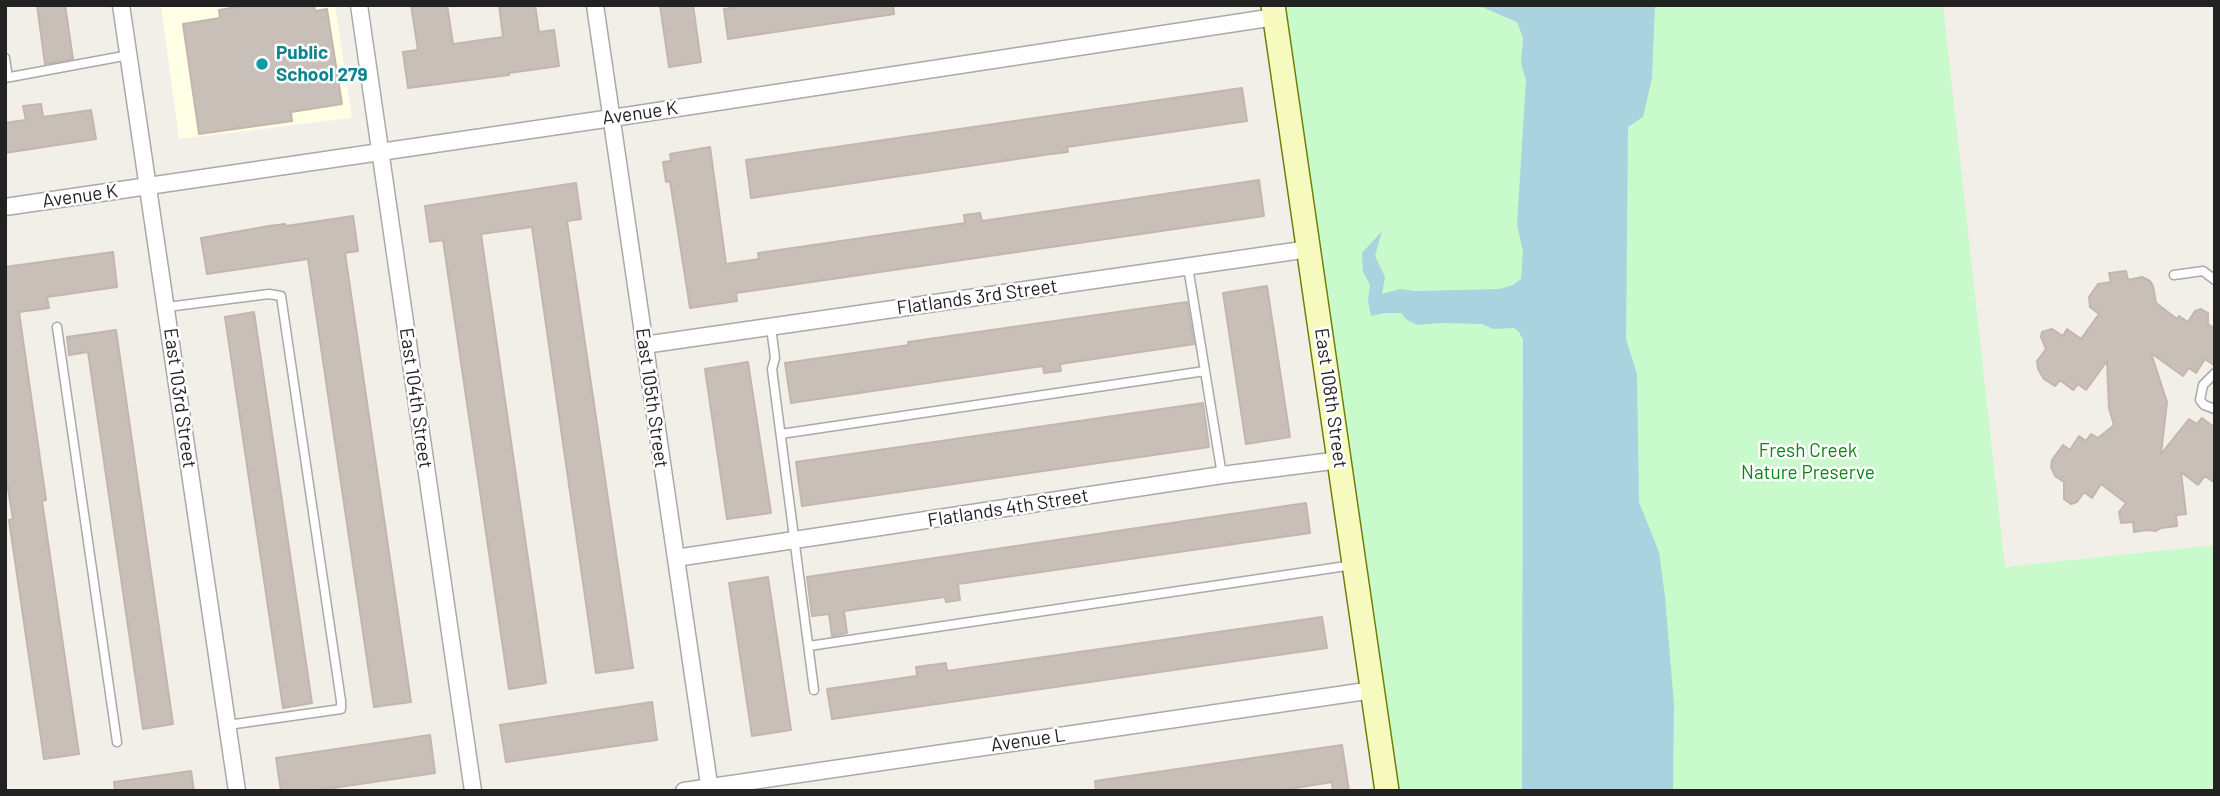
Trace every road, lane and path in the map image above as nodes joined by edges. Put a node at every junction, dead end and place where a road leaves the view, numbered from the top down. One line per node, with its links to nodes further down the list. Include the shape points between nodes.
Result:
1 (121, 5): 5 (street, East 103rd Street)
2 (359, 5): 9 (street, East 104th Street)
3 (595, 5): 8 (street, East 105th Street)
4 (1274, 11): 8 (street, Avenue K); 12 (street, East 108th Street)
5 (129, 55): 7 (lane); 10 (street, East 103rd Street)
6 (5, 58): 7 (lane)
7 (6, 77)
8 (612, 118): 9 (street, Avenue K); 19 (street, East 105th Street)
9 (380, 152): 10 (street, Avenue K); 36 (street, East 104th Street)
10 (149, 186): 11 (street, Avenue K); 16 (street, East 103rd Street)
11 (5, 206)
12 (1309, 250): 13 (street, Flatlands 3rd Street); 24 (street, East 108th Street)
13 (1188, 267): 18 (street, Flatlands 3rd Street); 20 (lane)
14 (2174, 275): 15 (lane, via 2203,271)
15 (2215, 280)
16 (167, 307): 32 (street, East 103rd Street); 32 (lane, via 281,296 341,701 341,709)
17 (57, 327): 33 (lane)
18 (771, 327): 19 (street, Flatlands 3rd Street); 23 (lane)
19 (644, 345): 27 (street, East 105th Street)
20 (1205, 371): 23 (lane); 25 (lane)
21 (2215, 373): 22 (lane, via 2203,385 2200,400)
22 (2215, 409)
23 (781, 434): 26 (lane)
24 (1340, 460): 25 (street, Flatlands 4th Street); 28 (street, East 108th Street)
25 (1222, 475): 26 (street, Flatlands 4th Street)
26 (796, 541): 27 (street, Flatlands 4th Street); 29 (lane)
27 (676, 558): 34 (street, East 105th Street)
28 (1355, 565): 29 (lane); 31 (street, East 108th Street)
29 (809, 646): 30 (lane)
30 (814, 690)
31 (1373, 690): 34 (street, Avenue L); 38 (street, East 108th Street)
32 (228, 725): 35 (street, East 103rd Street)
33 (117, 742)
34 (710, 789): 37 (street, Avenue L)
35 (237, 791)
36 (473, 791)
37 (684, 791)
38 (1387, 791)

